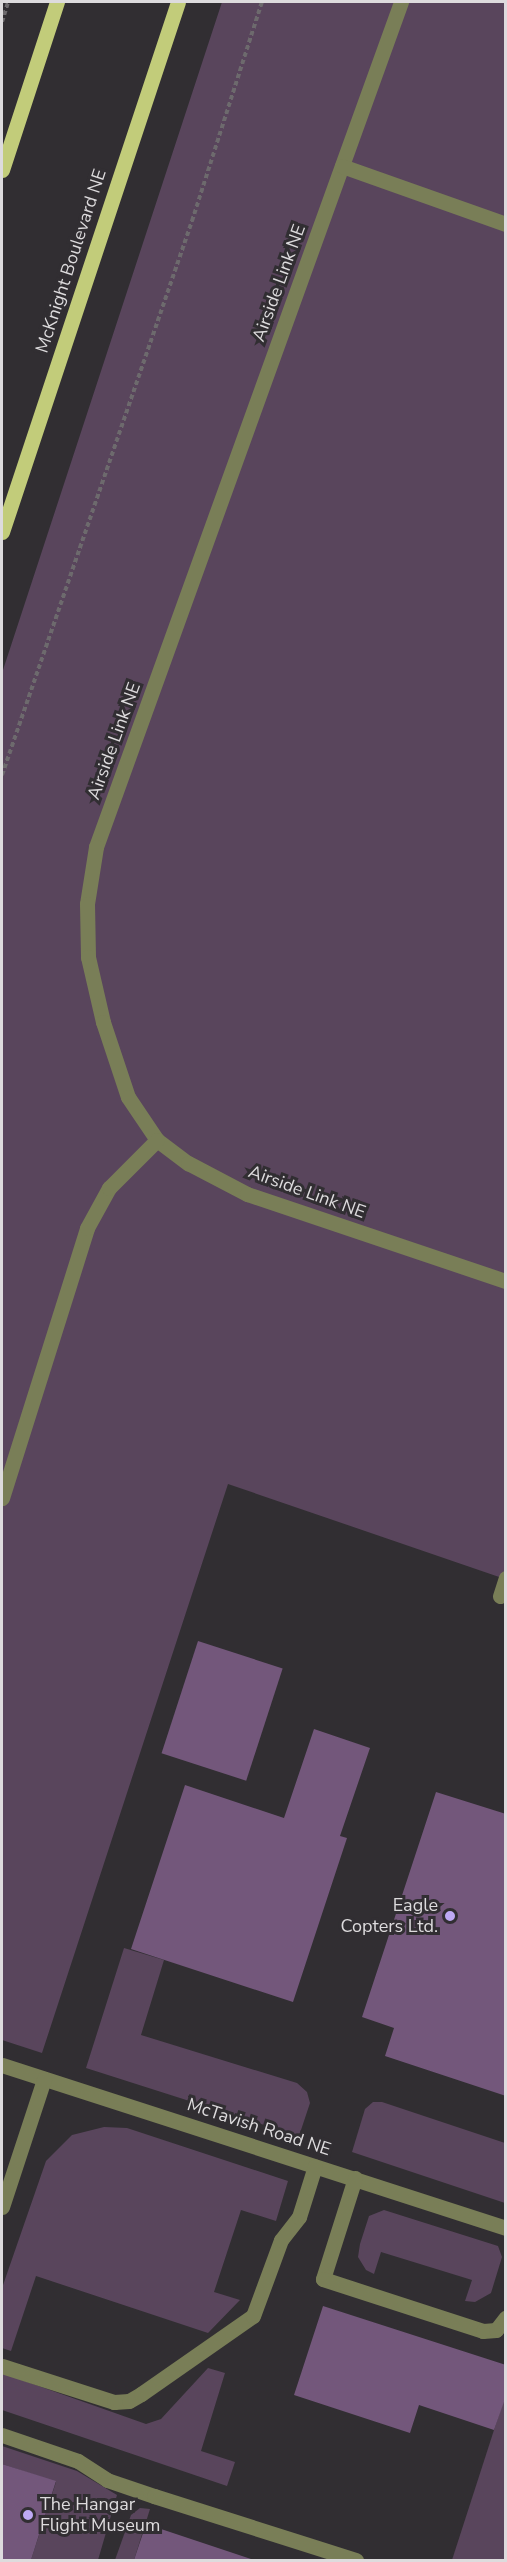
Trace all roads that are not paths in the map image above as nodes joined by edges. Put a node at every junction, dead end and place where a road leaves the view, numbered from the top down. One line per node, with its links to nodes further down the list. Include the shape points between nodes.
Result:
1 (57, 2): 5 (main road)
2 (178, 2): 7 (main road, McKnight Boulevard NE)
3 (401, 2): 4 (street, Airside Link NE)
4 (342, 166): 6 (street); 8 (street, Airside Link NE, via 96,847 87,904 88,957 103,1022 128,1097)
5 (2, 170)
6 (506, 224)
7 (2, 532)
8 (157, 1140): 9 (street, Airside Link NE, via 247,1194); 10 (street, via 109,1188 87,1228)
9 (506, 1281)
10 (2, 1498)
11 (506, 1578): 12 (street)
12 (500, 1596)
13 (2, 2065): 14 (street, McTavish Road NE)
14 (44, 2079): 15 (street, McTavish Road NE); 17 (street)
15 (315, 2166): 16 (street, McTavish Road NE); 20 (street, via 298,2217 281,2240 253,2316 141,2394 129,2401 100,2399)
16 (355, 2178): 18 (street, McTavish Road NE); 19 (street, via 323,2279 483,2331 496,2330)
17 (2, 2206)
18 (506, 2228)
19 (506, 2317)
20 (2, 2366)
21 (2, 2435): 22 (street, via 78,2461 107,2480)
22 (356, 2560)

